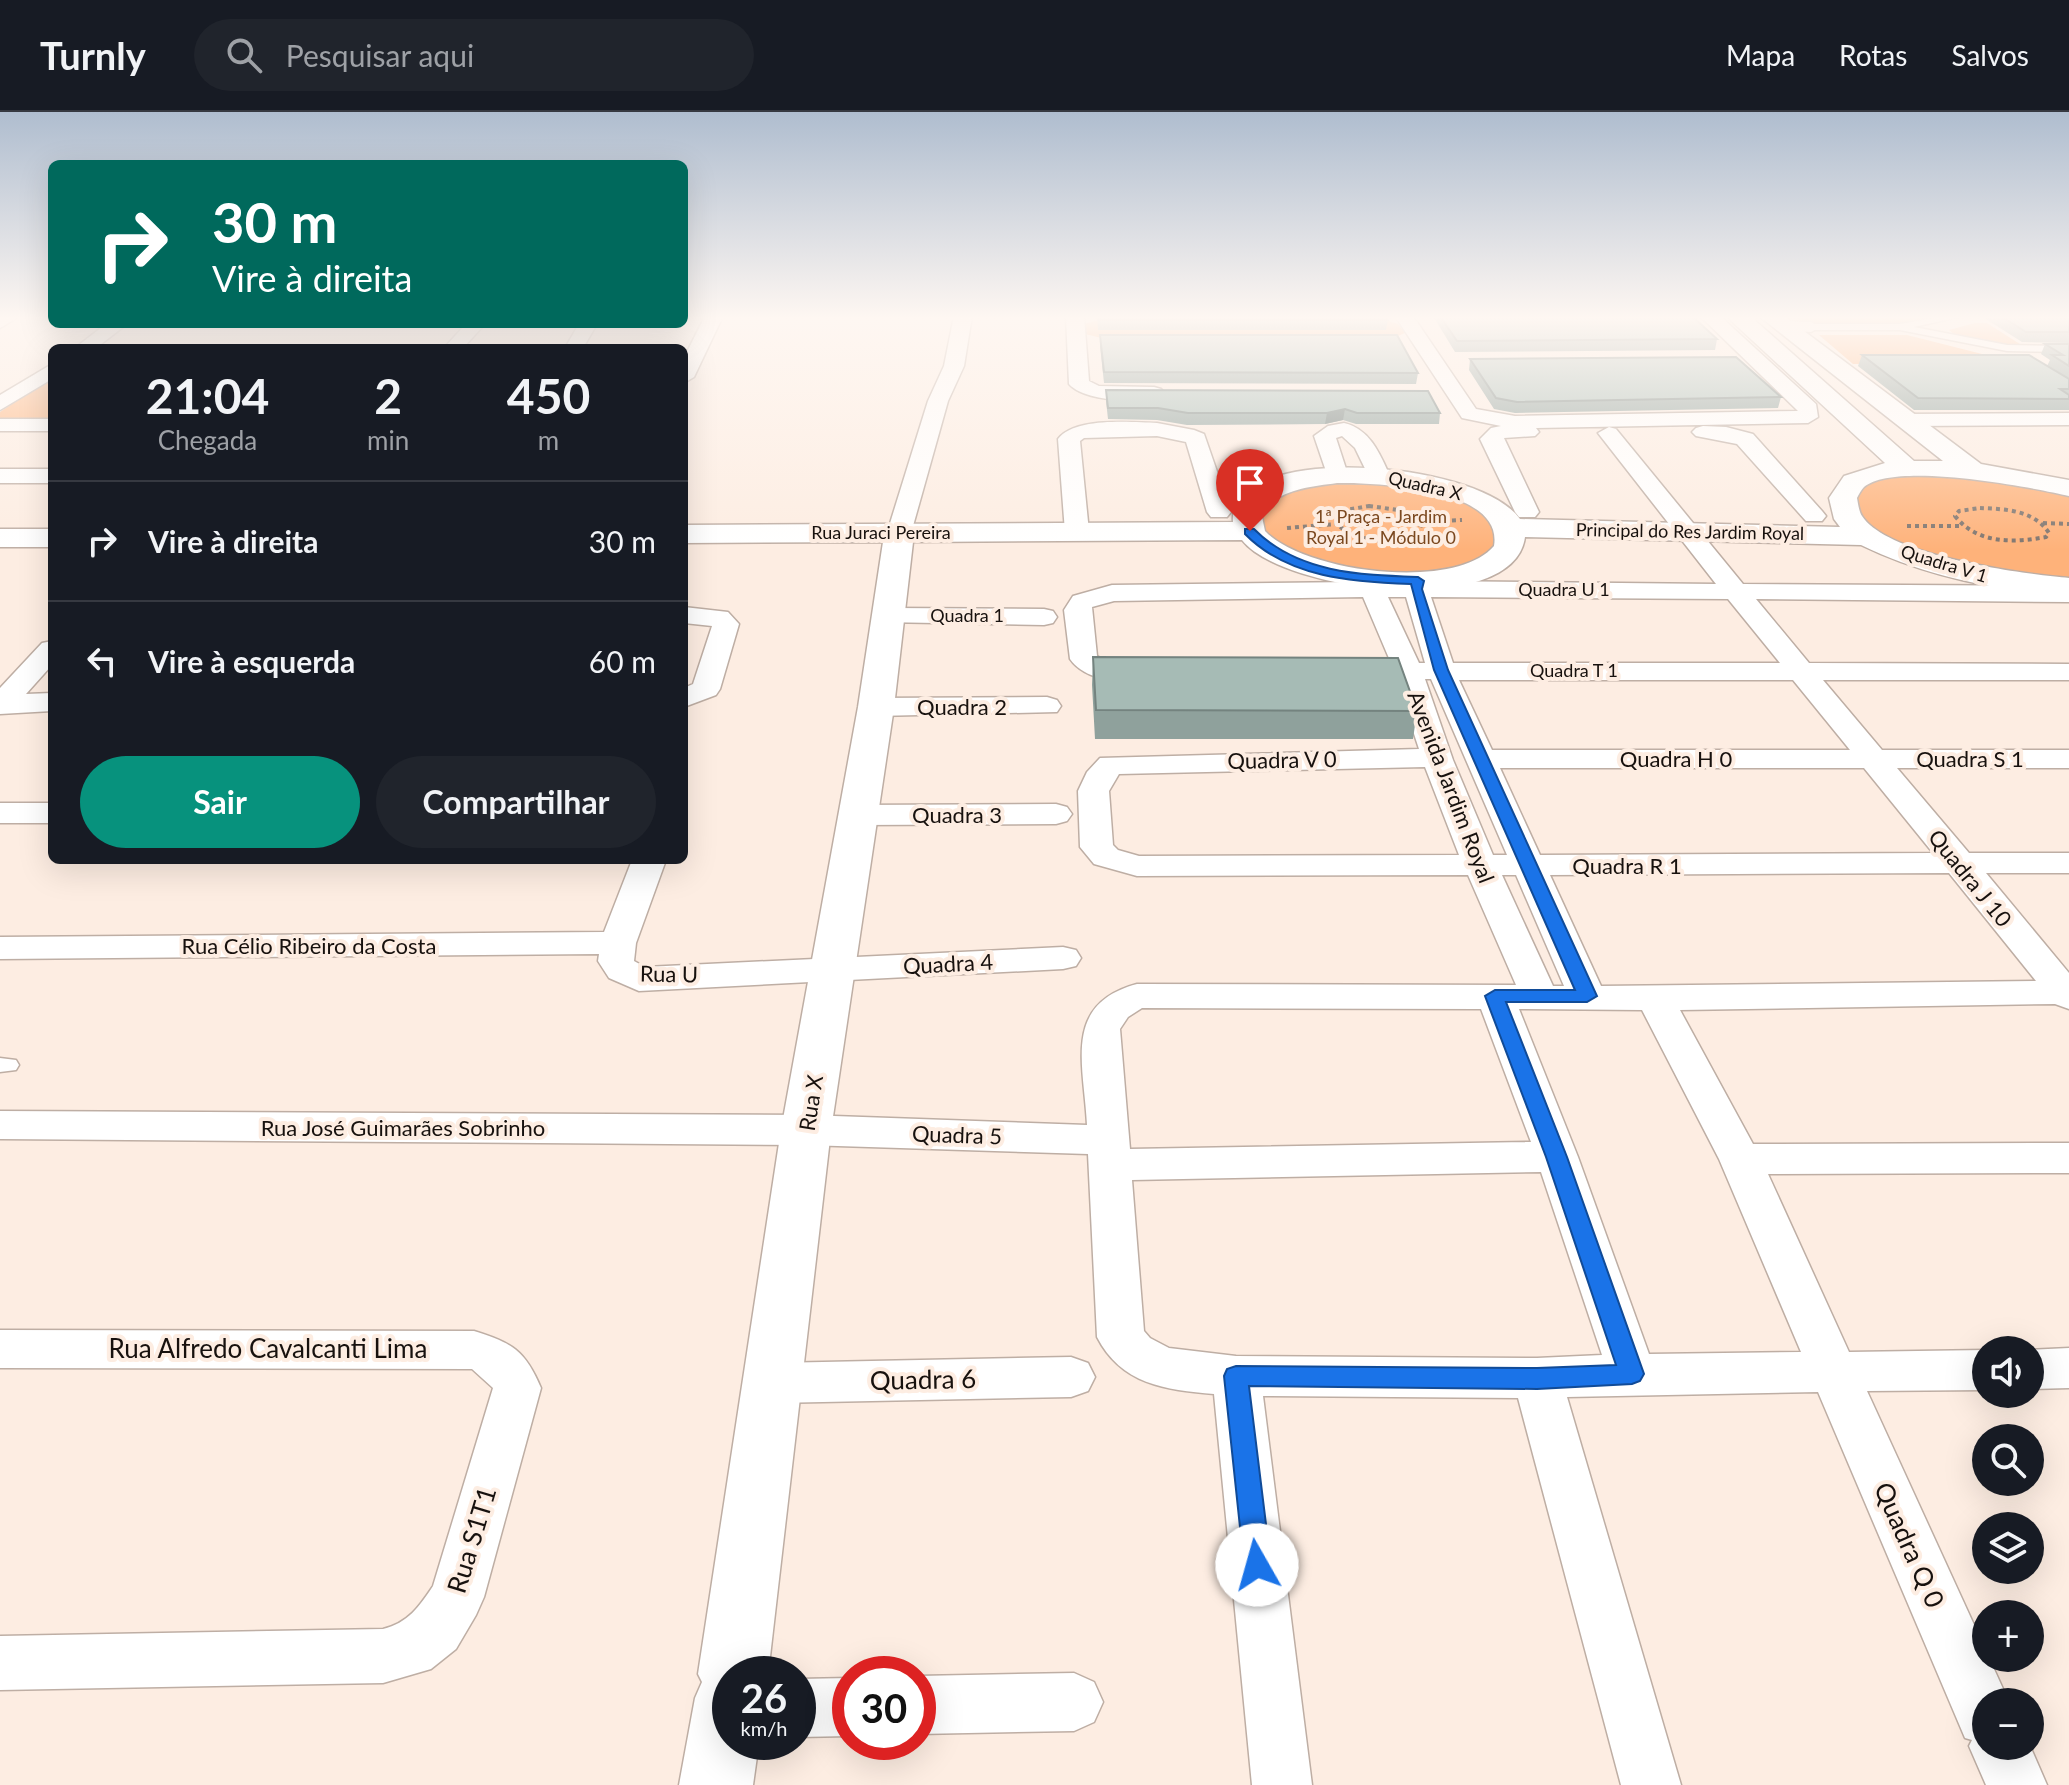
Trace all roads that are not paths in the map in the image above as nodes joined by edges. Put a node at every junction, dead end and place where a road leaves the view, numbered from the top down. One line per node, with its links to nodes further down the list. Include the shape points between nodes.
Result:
1 (941, 394): 25 (street)
2 (1445, 394): 3 (street, via 1469,414 1515,422 1808,417 1809,408)
3 (1793, 394)
4 (1824, 394): 10 (street)
5 (1872, 394): 8 (street)
6 (0, 425): 7 (street)
7 (48, 425)
8 (1912, 425): 9 (street); 10 (street); 13 (street)
9 (2067, 430)
10 (1865, 431): 12 (street)
11 (1609, 433): 19 (street, via 1708,432 1745,439); 20 (street, via 1498,432 1492,437); 22 (street, Quadra J 10)
12 (1907, 469): 13 (street); 23 (street, via 1851,485 1842,500)
13 (1971, 470): 18 (street)
14 (1337, 475): 17 (street, Quadra X); 17 (street, via 1325,436 1344,430 1362,441); 21 (street, Quadra X, via 1275,488)
15 (0, 476): 16 (street)
16 (48, 476)
17 (1379, 476): 20 (street, Quadra X, via 1460,492)
18 (2069, 488)
19 (1814, 516): 22 (street, Principal do Res Jardim Royal); 23 (street, Principal do Res Jardim Royal)
20 (1512, 517): 22 (street, Principal do Res Jardim Royal); 30 (street, via 1512,540 1493,563)
21 (1239, 518): 24 (street, Rua Juraci Pereira); 24 (street, via 1192,435 1078,432 1069,439); 29 (street, via 1265,547 1290,561)
22 (1683, 524): 23 (street, Principal do Res Jardim Royal); 31 (street, Quadra J 10)
23 (1859, 527): 32 (street, Quadra V 1, via 1929,563)
24 (1077, 532): 25 (street, Rua Juraci Pereira)
25 (899, 533): 26 (street, Rua Juraci Pereira); 34 (street, Rua X)
26 (688, 534)
27 (48, 538): 28 (street)
28 (3, 540)
29 (1368, 584): 30 (street); 37 (street, Avenida Jardim Royal); 40 (street, via 1112,593 1082,602 1077,610 1084,659 1090,666 1116,673)
30 (1417, 585): 31 (street, Quadra U 1); 38 (street, Avenida Jardim Royal)
31 (1735, 591): 32 (street, Quadra U 1); 41 (street, Quadra J 10)
32 (2063, 593)
33 (688, 615): 43 (street, via 719,618 726,624)
34 (890, 616): 35 (street, Quadra 1); 47 (street, Rua X)
35 (1044, 617)
36 (48, 653): 45 (street)
37 (1408, 670): 38 (street, Quadra T 1); 39 (street, Quadra T 1); 48 (street, Avenida Jardim Royal)
38 (1441, 670): 41 (street, Quadra T 1); 50 (street, Avenida Jardim Royal)
39 (1331, 671)
40 (1162, 672)
41 (1802, 672): 42 (street, Quadra T 1); 49 (street, Quadra J 10)
42 (2069, 672)
43 (695, 694)
44 (48, 702): 45 (street)
45 (1, 704)
46 (1047, 706): 47 (street, Quadra 2)
47 (876, 707): 55 (street, Rua X)
48 (1437, 758): 59 (street, Quadra V 0, via 1126,762 1100,772 1094,783 1097,847 1106,857); 60 (street, Avenida Jardim Royal)
49 (1872, 758): 50 (street, Quadra H 0); 51 (street, Quadra S 1); 56 (street, Quadra J 10)
50 (1480, 759): 61 (street, Avenida Jardim Royal)
51 (2069, 759)
52 (0, 813): 53 (street)
53 (48, 813)
54 (1056, 814): 55 (street, Quadra 3)
55 (857, 815): 65 (street, Rua X)
56 (1958, 863): 57 (street, Quadra R 1); 61 (street, Quadra R 1); 66 (street, Quadra J 10)
57 (2069, 863)
58 (648, 864): 62 (street, Rua U)
59 (1137, 866): 60 (street, Quadra R 1)
60 (1479, 867): 61 (street, Quadra R 1); 68 (street, Avenida Jardim Royal)
61 (1529, 867): 69 (street, Avenida Jardim Royal)
62 (618, 943): 63 (street, Rua Célio Ribeiro da Costa); 65 (street, Rua U, via 616,961 639,979)
63 (0, 948)
64 (1063, 958): 65 (street, Quadra 4)
65 (834, 969): 72 (street, Rua X)
66 (2068, 993): 70 (street)
67 (1495, 996): 68 (street); 73 (street, via 1137,996 1120,1002 1101,1029); 74 (street)
68 (1539, 996): 69 (street)
69 (1587, 996): 70 (street)
70 (1655, 998): 76 (street, Quadra Q 0)
71 (0, 1125): 72 (street, Rua José Guimarães Sobrinho)
72 (806, 1130): 73 (street, Quadra 5); 86 (street, Rua X)
73 (1110, 1152): 74 (street, Quadra 5); 83 (street, via 1121,1337 1133,1352 1157,1365)
74 (1557, 1157): 81 (street)
75 (2069, 1158): 76 (street)
76 (1740, 1159): 82 (street, Quadra Q 0)
77 (0, 1349): 87 (street, Rua Alfredo Cavalcanti Lima, via 474,1350 495,1357 511,1372)
78 (2069, 1368): 79 (street)
79 (2044, 1369)
80 (1972, 1370): 82 (street)
81 (1632, 1374): 82 (street); 85 (street)
82 (1833, 1374): 90 (street, Quadra Q 0)
83 (1236, 1376): 85 (street); 96 (street)
84 (1071, 1377): 86 (street, Quadra 6)
85 (1537, 1378): 97 (street)
86 (774, 1383): 88 (street, Rua X)
87 (517, 1388): 89 (street, Rua S1T1, via 457,1597 436,1630 411,1650 383,1656)
88 (736, 1656)
89 (0, 1663)
90 (1973, 1688)
91 (1074, 1702): 92 (street)
92 (936, 1705)
93 (720, 1760): 95 (street, Rua X)
94 (2005, 1760): 98 (street)
95 (716, 1785)
96 (1282, 1785)
97 (1651, 1785)
98 (2017, 1785)

